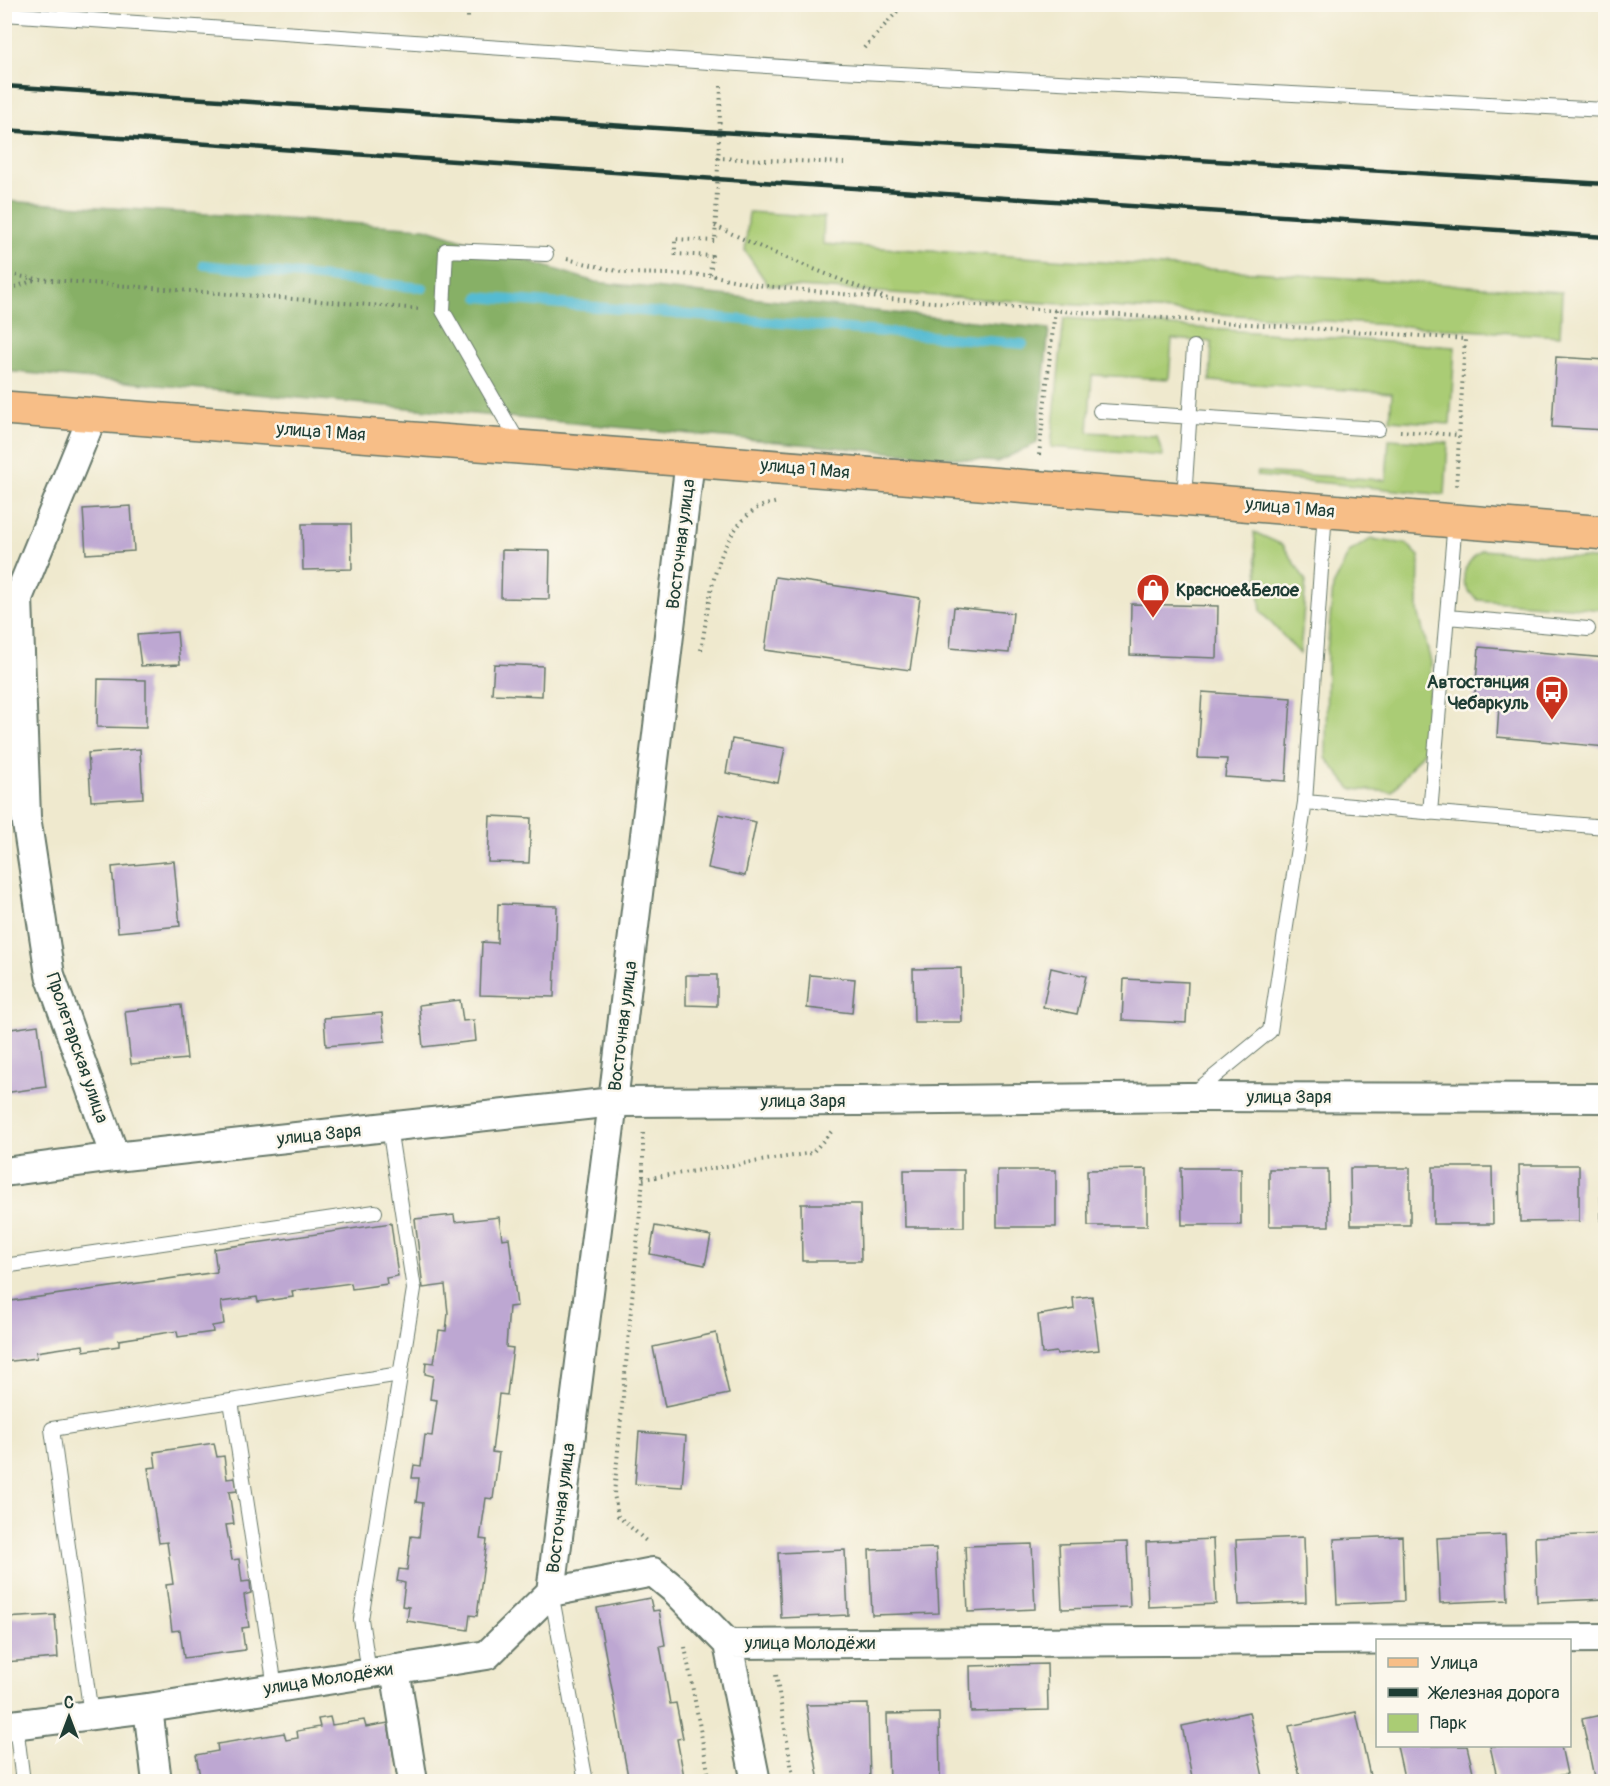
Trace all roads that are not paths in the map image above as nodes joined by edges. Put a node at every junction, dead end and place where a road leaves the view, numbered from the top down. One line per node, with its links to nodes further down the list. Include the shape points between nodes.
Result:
1 (4, 14): 2 (lane, via 842,71)
2 (1605, 110)
3 (546, 254): 10 (lane, via 446,250 443,311)
4 (1194, 347): 8 (lane)
5 (4, 408): 7 (main road, улица 1 Мая)
6 (1100, 411): 8 (lane)
7 (93, 415): 10 (main road, улица 1 Мая); 16 (street, Пролетарская улица)
8 (1189, 417): 9 (lane); 12 (lane)
9 (1378, 429)
10 (522, 447): 11 (main road, улица 1 Мая)
11 (690, 460): 12 (main road, улица 1 Мая); 24 (street, Восточная улица)
12 (1184, 499): 14 (main road, улица 1 Мая)
13 (1455, 505): 14 (main road, улица 1 Мая); 15 (main road, улица 1 Мая); 17 (lane)
14 (1325, 511): 19 (lane)
15 (1605, 533)
16 (11, 598): 26 (street, Пролетарская улица, via 26,817 50,975)
17 (1447, 617): 18 (lane); 20 (lane)
18 (1588, 629)
19 (1305, 802): 20 (lane); 22 (lane, via 1270,1031)
20 (1430, 813): 21 (lane)
21 (1605, 827)
22 (1189, 1097): 23 (street, улица Заря); 24 (street, улица Заря)
23 (1605, 1098)
24 (613, 1102): 25 (street, улица Заря); 32 (street, Восточная улица)
25 (389, 1127): 26 (street, улица Заря); 30 (lane, via 414,1289)
26 (115, 1157): 27 (street, улица Заря)
27 (4, 1172)
28 (375, 1212): 29 (lane)
29 (4, 1266)
30 (400, 1374): 31 (lane); 37 (lane, via 361,1619)
31 (231, 1401): 38 (lane); 40 (lane, via 52,1429)
32 (550, 1592): 36 (street, улица Молодёжи, via 653,1572); 37 (street, улица Молодёжи, via 487,1655); 45 (lane)
33 (1605, 1638): 34 (street, улица Молодёжи)
34 (1459, 1639)
35 (1376, 1640): 36 (street, улица Молодёжи)
36 (728, 1644): 46 (street)
37 (382, 1671): 38 (street, улица Молодёжи); 44 (street)
38 (275, 1688): 39 (street, улица Молодёжи)
39 (148, 1708): 40 (street, улица Молодёжи); 43 (street)
40 (91, 1715): 41 (street, улица Молодёжи)
41 (10, 1725): 42 (lane)
42 (23, 1782)
43 (157, 1782)
44 (413, 1782)
45 (586, 1782)
46 (756, 1782)

